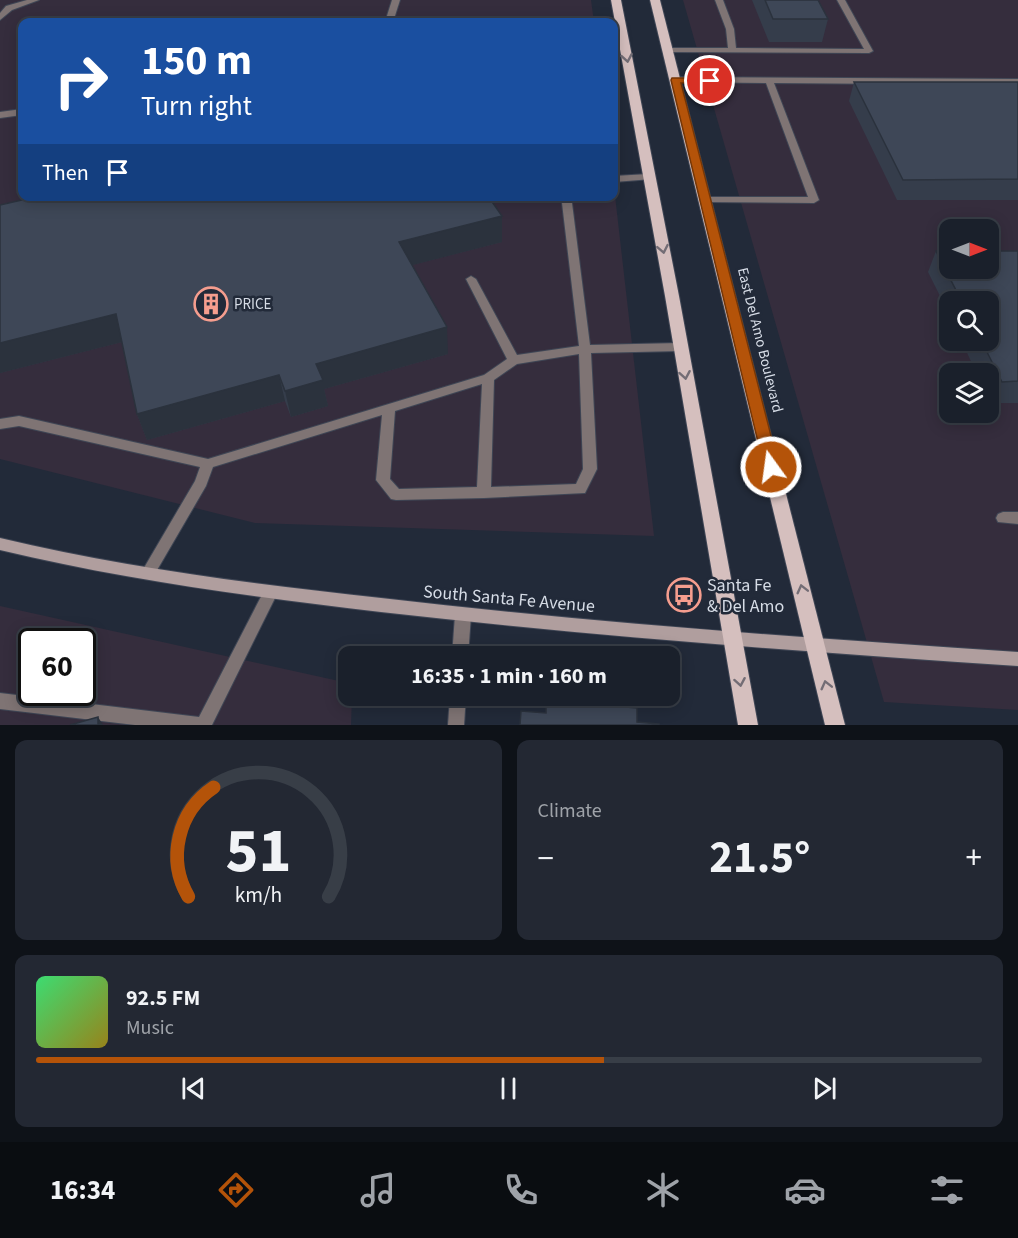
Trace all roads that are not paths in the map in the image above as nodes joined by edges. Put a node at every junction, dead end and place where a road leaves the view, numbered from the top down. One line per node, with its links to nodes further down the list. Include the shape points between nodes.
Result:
1 (35, 0): 7 (lane, via 9,8)
2 (396, 0): 8 (lane)
3 (616, 0): 16 (main road, one-way to 16)
4 (655, 0): 10 (main road, East Del Amo Boulevard)
5 (719, 0): 9 (lane, via 730,29)
6 (841, 0): 9 (lane, via 869,51)
7 (0, 18)
8 (390, 18)
9 (732, 48): 10 (lane)
10 (668, 50): 11 (main road, East Del Amo Boulevard)
11 (675, 80): 12 (lane); 18 (main road, East Del Amo Boulevard)
12 (769, 81): 13 (lane); 18 (lane, via 814,200)
13 (1018, 82)
14 (18, 113): 15 (lane)
15 (0, 115)
16 (649, 177): 17 (lane); 21 (main road, one-way to 21)
17 (618, 179)
18 (705, 199): 37 (main road, East Del Amo Boulevard, one-way to 18)
19 (568, 201): 22 (lane)
20 (471, 279): 23 (lane)
21 (680, 347): 22 (lane); 35 (main road, one-way to 35)
22 (585, 349): 23 (lane); 28 (lane, via 590,470 580,489)
23 (514, 360): 24 (lane)
24 (488, 378): 25 (lane); 28 (lane)
25 (389, 407): 27 (lane); 28 (lane, via 383,480 396,495)
26 (0, 424): 27 (lane, via 19,421)
27 (208, 464): 32 (lane)
28 (484, 493)
29 (1003, 518): 30 (lane)
30 (1018, 518)
31 (0, 544): 32 (main road, South Santa Fe Avenue)
32 (148, 573): 33 (main road, South Santa Fe Avenue)
33 (271, 592): 34 (main road, South Santa Fe Avenue); 41 (lane)
34 (463, 615): 35 (main road, South Santa Fe Avenue); 36 (lane)
35 (733, 639): 37 (main road, South Santa Fe Avenue); 43 (main road, one-way to 43)
36 (461, 646)
37 (816, 646): 38 (main road, South Santa Fe Avenue); 44 (main road, East Del Amo Boulevard, one-way to 37)
38 (1018, 659)
39 (0, 701): 41 (lane)
40 (457, 706): 42 (lane)
41 (202, 725)
42 (456, 725)
43 (748, 725)
44 (836, 725)

